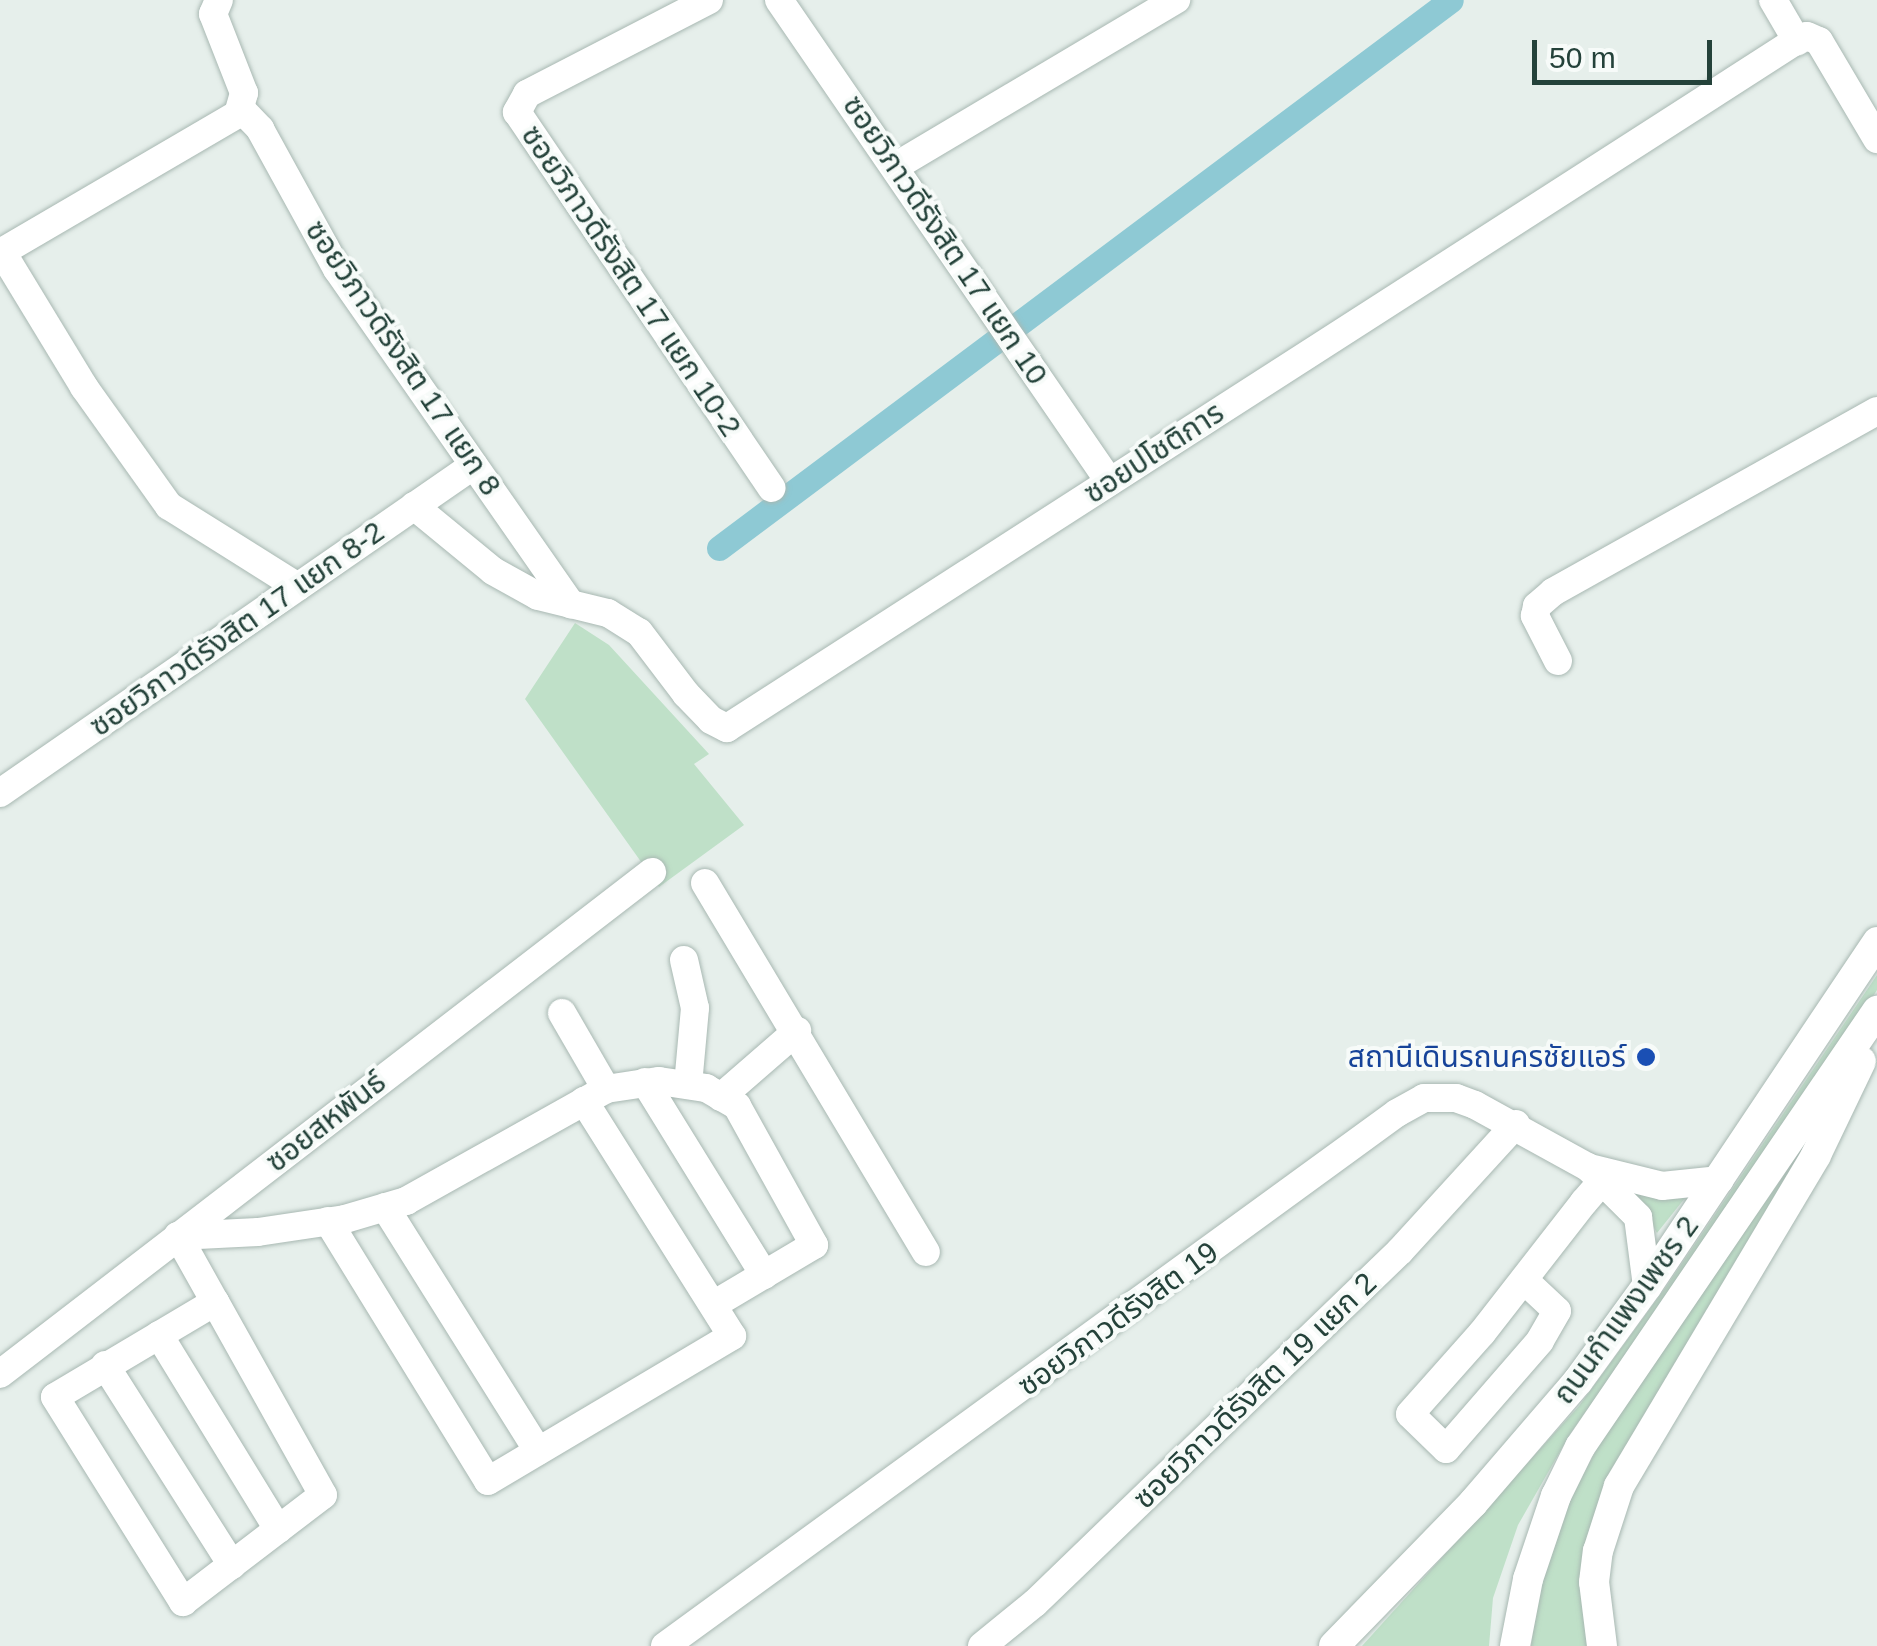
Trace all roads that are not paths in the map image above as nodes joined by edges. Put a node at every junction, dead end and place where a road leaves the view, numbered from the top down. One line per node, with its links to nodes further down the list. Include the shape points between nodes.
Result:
1 (709, 0): 14 (street, ซอยวิภาวดีรังสิต 17 แยก 10-2, via 528,94 517,112)
2 (779, 0): 9 (street, ซอยวิภาวดีรังสิต 17 แยก 10)
3 (1176, 0): 9 (street)
4 (1774, 0): 6 (street)
5 (217, 1): 7 (street, via 213,14 244,93)
6 (1796, 41): 8 (street, via 1819,41); 13 (street, ซอยปโชติการ)
7 (241, 109): 10 (street); 12 (street, ซอยวิภาวดีรังสิต 17 แยก 8, via 260,130 337,269)
8 (1877, 139)
9 (896, 166): 13 (street, ซอยวิภาวดีรังสิต 17 แยก 10)
10 (1, 252): 16 (street, via 84,388 168,506)
11 (1877, 411): 18 (street, via 1553,592 1534,616)
12 (474, 465): 15 (street, ซอยวิภาวดีรังสิต 17 แยก 8-2); 17 (street, ซอยวิภาวดีรังสิต 17 แยก 8)
13 (1109, 481): 17 (street, ซอยปโชติการ, via 728,728 686,694 639,632)
14 (772, 488)
15 (414, 506): 16 (street, ซอยวิภาวดีรังสิต 17 แยก 8-2); 17 (street, ซอยปโชติการ, via 494,571 538,596)
16 (298, 587): 19 (street, ซอยวิภาวดีรังสิต 17 แยก 8-2)
17 (571, 604)
18 (1558, 662)
19 (0, 794)
20 (652, 872): 36 (street, ซอยสหพันธ์)
21 (705, 883): 26 (street)
22 (1877, 942): 33 (main road, ถนนกำแพงเพชร 2)
23 (684, 960): 28 (street, via 695,1008)
24 (562, 1013): 29 (street)
25 (1876, 1013): 52 (main road, ถนนกำแพงเพชร 2, via 1580,1447 1528,1579); 53 (main road, via 1816,1155 1620,1486 1594,1582)
26 (797, 1031): 30 (street); 37 (street)
27 (645, 1082): 28 (street); 29 (street); 38 (street)
28 (688, 1085): 30 (street)
29 (595, 1095): 34 (street, via 440,1186); 42 (street)
30 (721, 1097): 38 (street, via 736,1106 814,1245)
31 (1516, 1124): 32 (street, ซอยวิภาวดีรังสิต 19); 49 (street, ซอยวิภาวดีรังสิต 19, via 1456,1098 1424,1098 1397,1113); 50 (street, ซอยวิภาวดีรังสิต 19 แยก 2, via 1400,1252)
32 (1595, 1173): 33 (street, ซอยวิภาวดีรังสิต 19, via 1662,1186); 39 (street); 40 (street, ซอยวิภาวดีรังสิต 19, via 1638,1217)
33 (1720, 1180): 40 (main road, ถนนกำแพงเพชร 2)
34 (385, 1207): 35 (street); 46 (street)
35 (328, 1221): 36 (street); 46 (street, via 488,1481)
36 (178, 1236): 41 (street); 45 (street, ซอยสหพันธ์)
37 (926, 1252)
38 (764, 1275): 42 (street)
39 (1524, 1280): 39 (street, via 1410,1414 1446,1449 1540,1341 1557,1311)
40 (1648, 1286): 51 (main road, ถนนกำแพงเพชร 2, via 1525,1444)
41 (216, 1302): 43 (street); 47 (street, via 323,1495)
42 (713, 1305): 46 (street, via 732,1336)
43 (159, 1335): 44 (street); 47 (street)
44 (105, 1365): 48 (street); 48 (street, via 55,1396 183,1602)
45 (0, 1374)
46 (538, 1451)
47 (278, 1529): 48 (street)
48 (232, 1564)
49 (681, 1642)
50 (982, 1646)
51 (1334, 1646)
52 (1515, 1646)
53 (1602, 1646)

